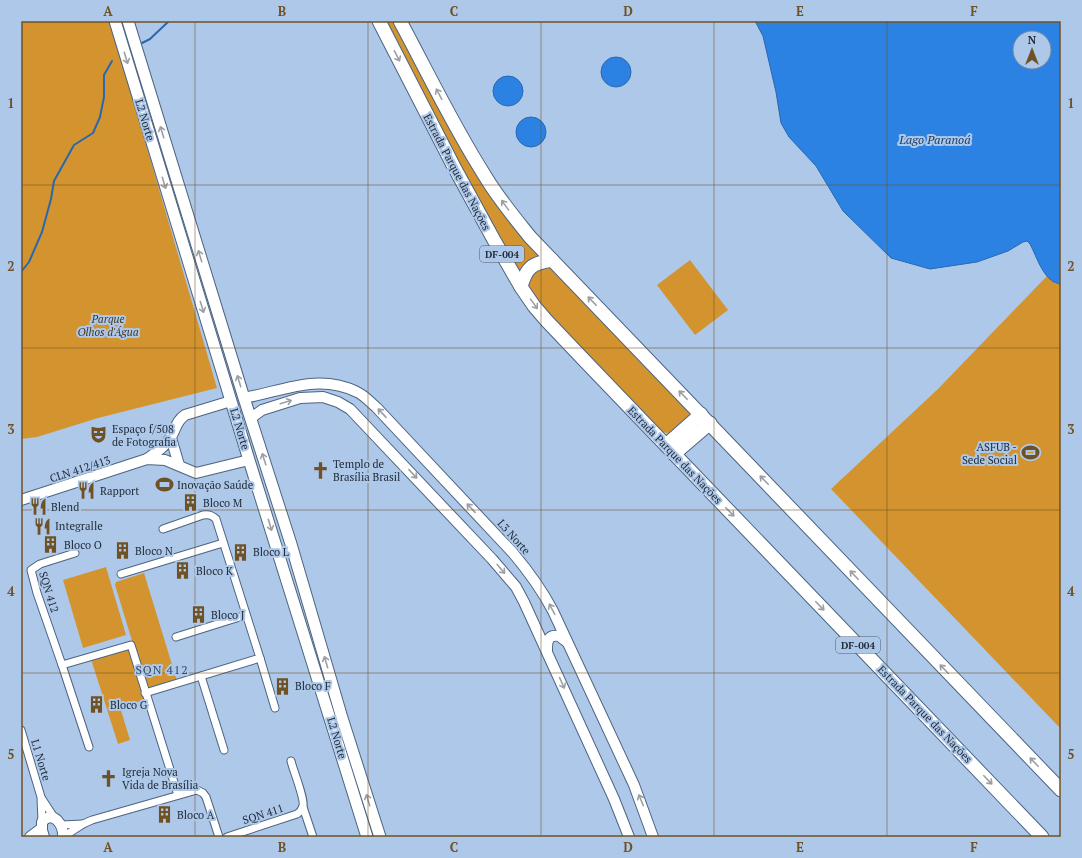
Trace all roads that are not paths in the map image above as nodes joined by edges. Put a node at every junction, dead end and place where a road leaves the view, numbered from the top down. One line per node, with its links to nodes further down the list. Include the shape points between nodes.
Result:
1 (115, 21): 8 (main road, L2 Norte, one-way to 8)
2 (128, 21): 7 (main road, L2 Norte, one-way to 2)
3 (379, 21): 6 (highway, Estrada Parque das Nações / DF-004, one-way to 6, via 453,165)
4 (400, 21): 5 (highway, Estrada Parque das Nações / DF-004, one-way to 4, via 530,237 485,176)
5 (552, 260): 6 (highway, via 538,262 530,268 524,275); 10 (highway, Estrada Parque das Nações / DF-004, one-way to 5)
6 (521, 287): 12 (highway, Estrada Parque das Nações / DF-004, one-way to 12, via 546,320)
7 (244, 398): 9 (main road, L2 Norte); 25 (main road, L3 Norte, one-way to 7, via 544,593 524,566 376,407 358,392 341,385 310,383)
8 (231, 400): 11 (main road, via 185,415 178,420); 14 (main road, L2 Norte)
9 (250, 418): 16 (main road, L2 Norte, one-way to 9); 26 (main road, one-way to 26, via 262,410 300,398 323,397 350,409 504,572 516,587)
10 (705, 418): 12 (highway); 38 (highway, Estrada Parque das Nações / DF-004, one-way to 10)
11 (171, 438): 13 (main road); 15 (main road)
12 (670, 449): 54 (highway, Estrada Parque das Nações / DF-004, one-way to 54)
13 (147, 459): 15 (main road, via 165,460); 17 (main road, CLN 412/413)
14 (249, 460): 15 (main road, via 196,473); 18 (main road, L2 Norte)
15 (179, 466)
16 (275, 497): 18 (main road); 37 (main road, L2 Norte, one-way to 16)
17 (21, 500)
18 (262, 500): 36 (main road, L2 Norte, one-way to 36)
19 (163, 529): 20 (street, via 208,514 216,519)
20 (223, 543): 22 (street); 23 (street)
21 (75, 553): 28 (street, SQN 412, via 40,564 31,570)
22 (121, 574)
23 (246, 615): 24 (street); 27 (street)
24 (176, 637)
25 (569, 644): 26 (main road, via 559,636 552,636 547,642); 53 (main road, L3 Norte, one-way to 25, via 634,785)
26 (547, 650): 52 (main road, one-way to 52)
27 (260, 658): 29 (street); 31 (street)
28 (62, 666): 30 (street, via 131,644); 33 (street, SQN 412)
29 (201, 676): 30 (street); 34 (street)
30 (145, 693): 39 (street)
31 (275, 708)
32 (22, 734): 40 (street, L1 Norte)
33 (89, 747)
34 (224, 750)
35 (291, 761): 41 (street)
36 (348, 775): 37 (main road, via 358,778); 50 (main road, L2 Norte)
37 (360, 776): 51 (main road, L2 Norte, one-way to 37)
38 (1061, 790)
39 (178, 795): 43 (street); 47 (street, via 196,790 203,793)
40 (41, 797): 42 (street, L1 Norte); 44 (street, L1 Norte)
41 (303, 807): 48 (street, SQN 411, via 297,814); 49 (street)
42 (58, 822): 43 (street); 44 (main road, via 46,818); 46 (main road)
43 (83, 824): 46 (street)
44 (43, 829): 45 (main road)
45 (30, 837)
46 (63, 837)
47 (219, 837)
48 (226, 837)
49 (313, 837)
50 (367, 837)
51 (380, 837)
52 (629, 837)
53 (653, 837)
54 (1042, 837)

